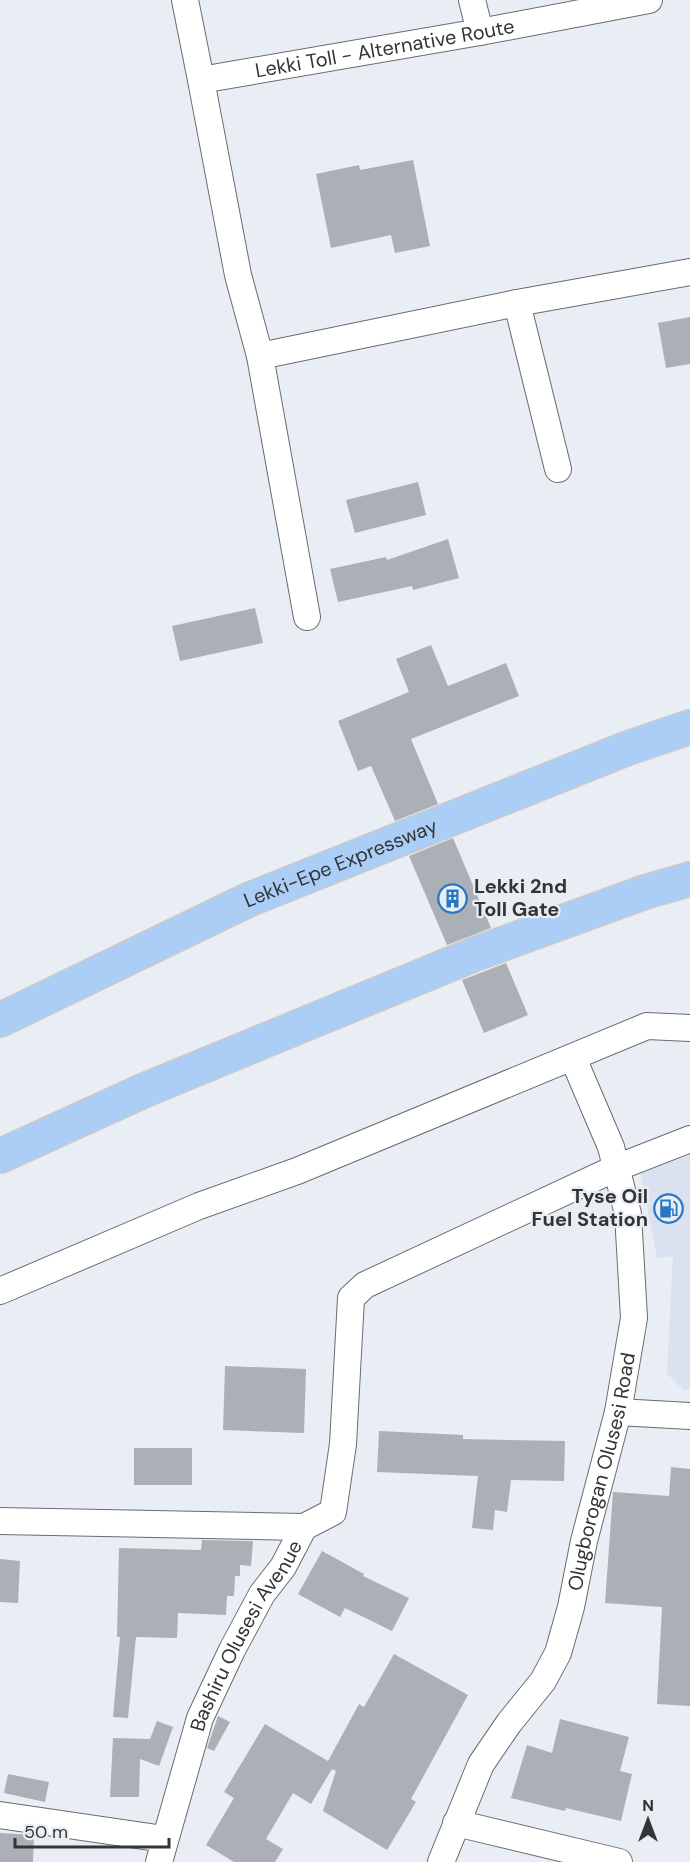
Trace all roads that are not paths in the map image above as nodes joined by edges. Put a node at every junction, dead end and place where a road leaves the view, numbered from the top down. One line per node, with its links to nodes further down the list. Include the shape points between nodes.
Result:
1 (185, 0): 5 (street)
2 (472, 0): 4 (street)
3 (649, 0): 4 (street, Lekki Toll - Alternative Route)
4 (480, 32): 5 (street, Lekki Toll - Alternative Route)
5 (201, 80): 8 (street, via 238,275)
6 (690, 272): 7 (street)
7 (517, 303): 8 (street); 9 (street)
8 (260, 356): 10 (street)
9 (558, 469)
10 (306, 617)
11 (690, 727): 13 (highway, Lekki-Epe Expressway, via 628,748 248,900)
12 (690, 879): 17 (highway, via 475,954 145,1090)
13 (0, 1020)
14 (690, 1028): 15 (street, via 647,1026)
15 (573, 1058): 18 (street, Olugborogan Olusesi Road, via 611,1146); 19 (street, via 297,1171 199,1206)
16 (690, 1139): 18 (street)
17 (0, 1156)
18 (616, 1168): 20 (street, Olugborogan Olusesi Road, via 628,1214 634,1318); 23 (street, Bashiru Olusesi Avenue, via 365,1285 351,1298 344,1444 333,1512)
19 (0, 1291)
20 (618, 1412): 21 (street); 25 (street, Olugborogan Olusesi Road, via 558,1653 543,1681 481,1764)
21 (690, 1416)
22 (0, 1521): 23 (street)
23 (304, 1527): 26 (street, Bashiru Olusesi Avenue, via 283,1567 262,1594 200,1718)
24 (0, 1815): 26 (street)
25 (456, 1823): 27 (street); 28 (street, Olugborogan Olusesi Road)
26 (161, 1850)
27 (593, 1859): 29 (street)
28 (441, 1862)
29 (619, 1862)

